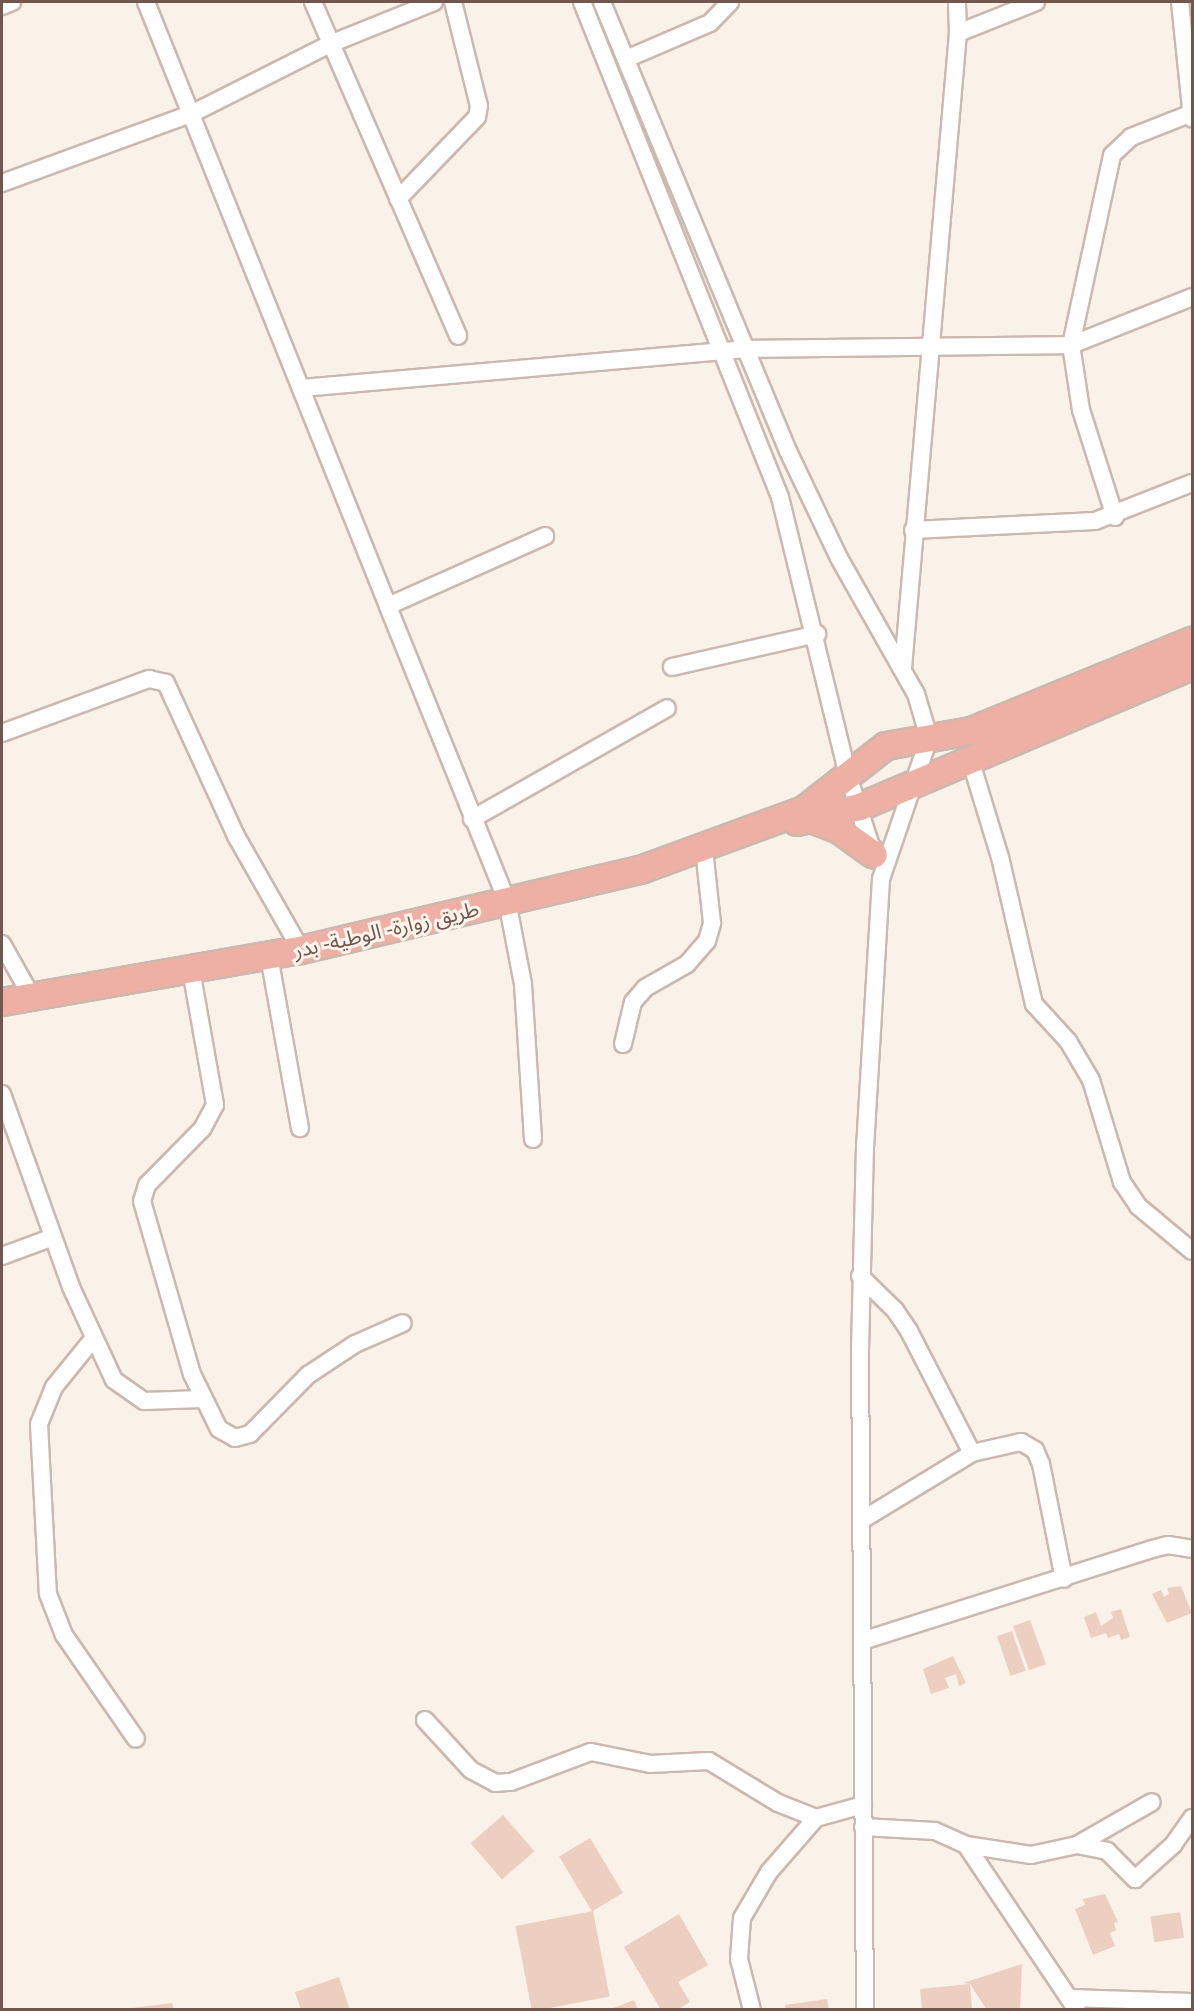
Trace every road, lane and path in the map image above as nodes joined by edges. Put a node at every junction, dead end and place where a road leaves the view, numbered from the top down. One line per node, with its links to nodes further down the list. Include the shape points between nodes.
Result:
1 (12, 2): 12 (street)
2 (146, 2): 16 (street)
3 (313, 2): 14 (street)
4 (434, 2): 14 (street)
5 (453, 2): 19 (street, via 479,106 477,117)
6 (582, 2): 25 (street)
7 (602, 2): 15 (street)
8 (730, 2): 15 (street, via 710,23)
9 (957, 2): 13 (street)
10 (1036, 2): 13 (street)
11 (1180, 2): 17 (street)
12 (2, 6)
13 (958, 33): 22 (street)
14 (330, 44): 16 (street); 19 (street)
15 (626, 59): 24 (street)
16 (193, 113): 18 (street); 26 (street)
17 (1192, 115): 23 (street, via 1131,138 1112,155)
18 (2, 183)
19 (398, 199): 21 (street)
20 (1192, 297): 23 (street)
21 (458, 336)
22 (929, 345): 23 (street); 24 (street); 29 (street)
23 (1071, 345): 28 (street, via 1081,410)
24 (747, 349): 25 (street); 36 (street, via 818,515)
25 (723, 351): 26 (street); 32 (street, via 780,496)
26 (301, 388): 31 (street)
27 (1192, 483): 28 (street)
28 (1115, 517): 29 (street, via 1057,525)
29 (914, 530): 36 (street)
30 (545, 536): 31 (street)
31 (388, 606): 44 (street)
32 (817, 634): 35 (street); 41 (street)
33 (1192, 641): 39 (highway, via 1015,715 961,734)
34 (1192, 666): 40 (highway)
35 (672, 667)
36 (903, 668): 39 (street, via 923,710)
37 (667, 708): 44 (street)
38 (2, 733): 51 (street, via 149,679 166,683 236,836)
39 (929, 738): 41 (highway, via 886,746 865,758); 42 (street)
40 (970, 759): 42 (highway); 61 (street, via 1000,857 1034,1004 1068,1041 1086,1070 1107,1122 1122,1182 1151,1219)
41 (848, 777): 43 (street); 46 (highway, via 813,804)
42 (915, 784): 43 (highway); 48 (street)
43 (860, 807): 45 (highway); 48 (street)
44 (472, 819): 49 (street)
45 (814, 820): 46 (highway); 48 (highway, via 837,829)
46 (764, 827): 47 (highway, طريق زوارة- الوطية- بدر)
47 (704, 849): 49 (highway, طريق زوارة- الوطية- بدر, via 643,869); 56 (street, via 712,924 707,941 687,964 645,988 633,1002)
48 (878, 867): 63 (street)
49 (507, 901): 51 (highway, طريق زوارة- الوطية- بدر); 59 (street, via 524,984)
50 (2, 944): 54 (street)
51 (301, 950): 52 (highway, طريق زوارة- الوطية- بدر)
52 (269, 956): 53 (highway, طريق زوارة- الوطية- بدر); 58 (street)
53 (191, 970): 54 (highway, طريق زوارة- الوطية- بدر); 66 (street, via 215,1105 202,1129 147,1185 142,1201)
54 (32, 997): 55 (highway, طريق زوارة- الوطية- بدر)
55 (2, 1002)
56 (623, 1044)
57 (2, 1094): 60 (street)
58 (300, 1128)
59 (533, 1139)
60 (53, 1237): 62 (street); 65 (street)
61 (1192, 1251)
62 (2, 1256)
63 (860, 1276): 67 (street, via 895,1310 909,1331); 68 (street)
64 (403, 1323): 66 (street, via 355,1344 316,1369 260,1428 243,1438 226,1436)
65 (93, 1339): 66 (street, via 114,1380 131,1395 144,1401); 73 (street, via 54,1387 39,1424 48,1594 64,1635)
66 (202, 1399)
67 (972, 1454): 68 (street); 70 (street, via 1005,1442 1021,1442 1035,1450)
68 (862, 1520): 71 (street)
69 (1192, 1549): 70 (street, via 1168,1545)
70 (1064, 1579): 71 (street)
71 (862, 1641): 75 (street)
72 (425, 1719): 76 (street, via 471,1770 495,1783 511,1782 591,1752 650,1764 700,1760 725,1767 778,1803)
73 (136, 1739)
74 (1152, 1802): 80 (street)
75 (863, 1805): 76 (street); 78 (street)
76 (816, 1818): 83 (street, via 769,1872 742,1918 739,1959)
77 (1192, 1818): 80 (street, via 1173,1845 1135,1879 1107,1851)
78 (863, 1827): 79 (street, via 935,1831); 84 (street)
79 (966, 1845): 80 (street, via 1031,1855); 82 (street)
80 (1077, 1845)
81 (1192, 2002): 82 (street)
82 (1073, 2004)
83 (752, 2010)
84 (865, 2010)

